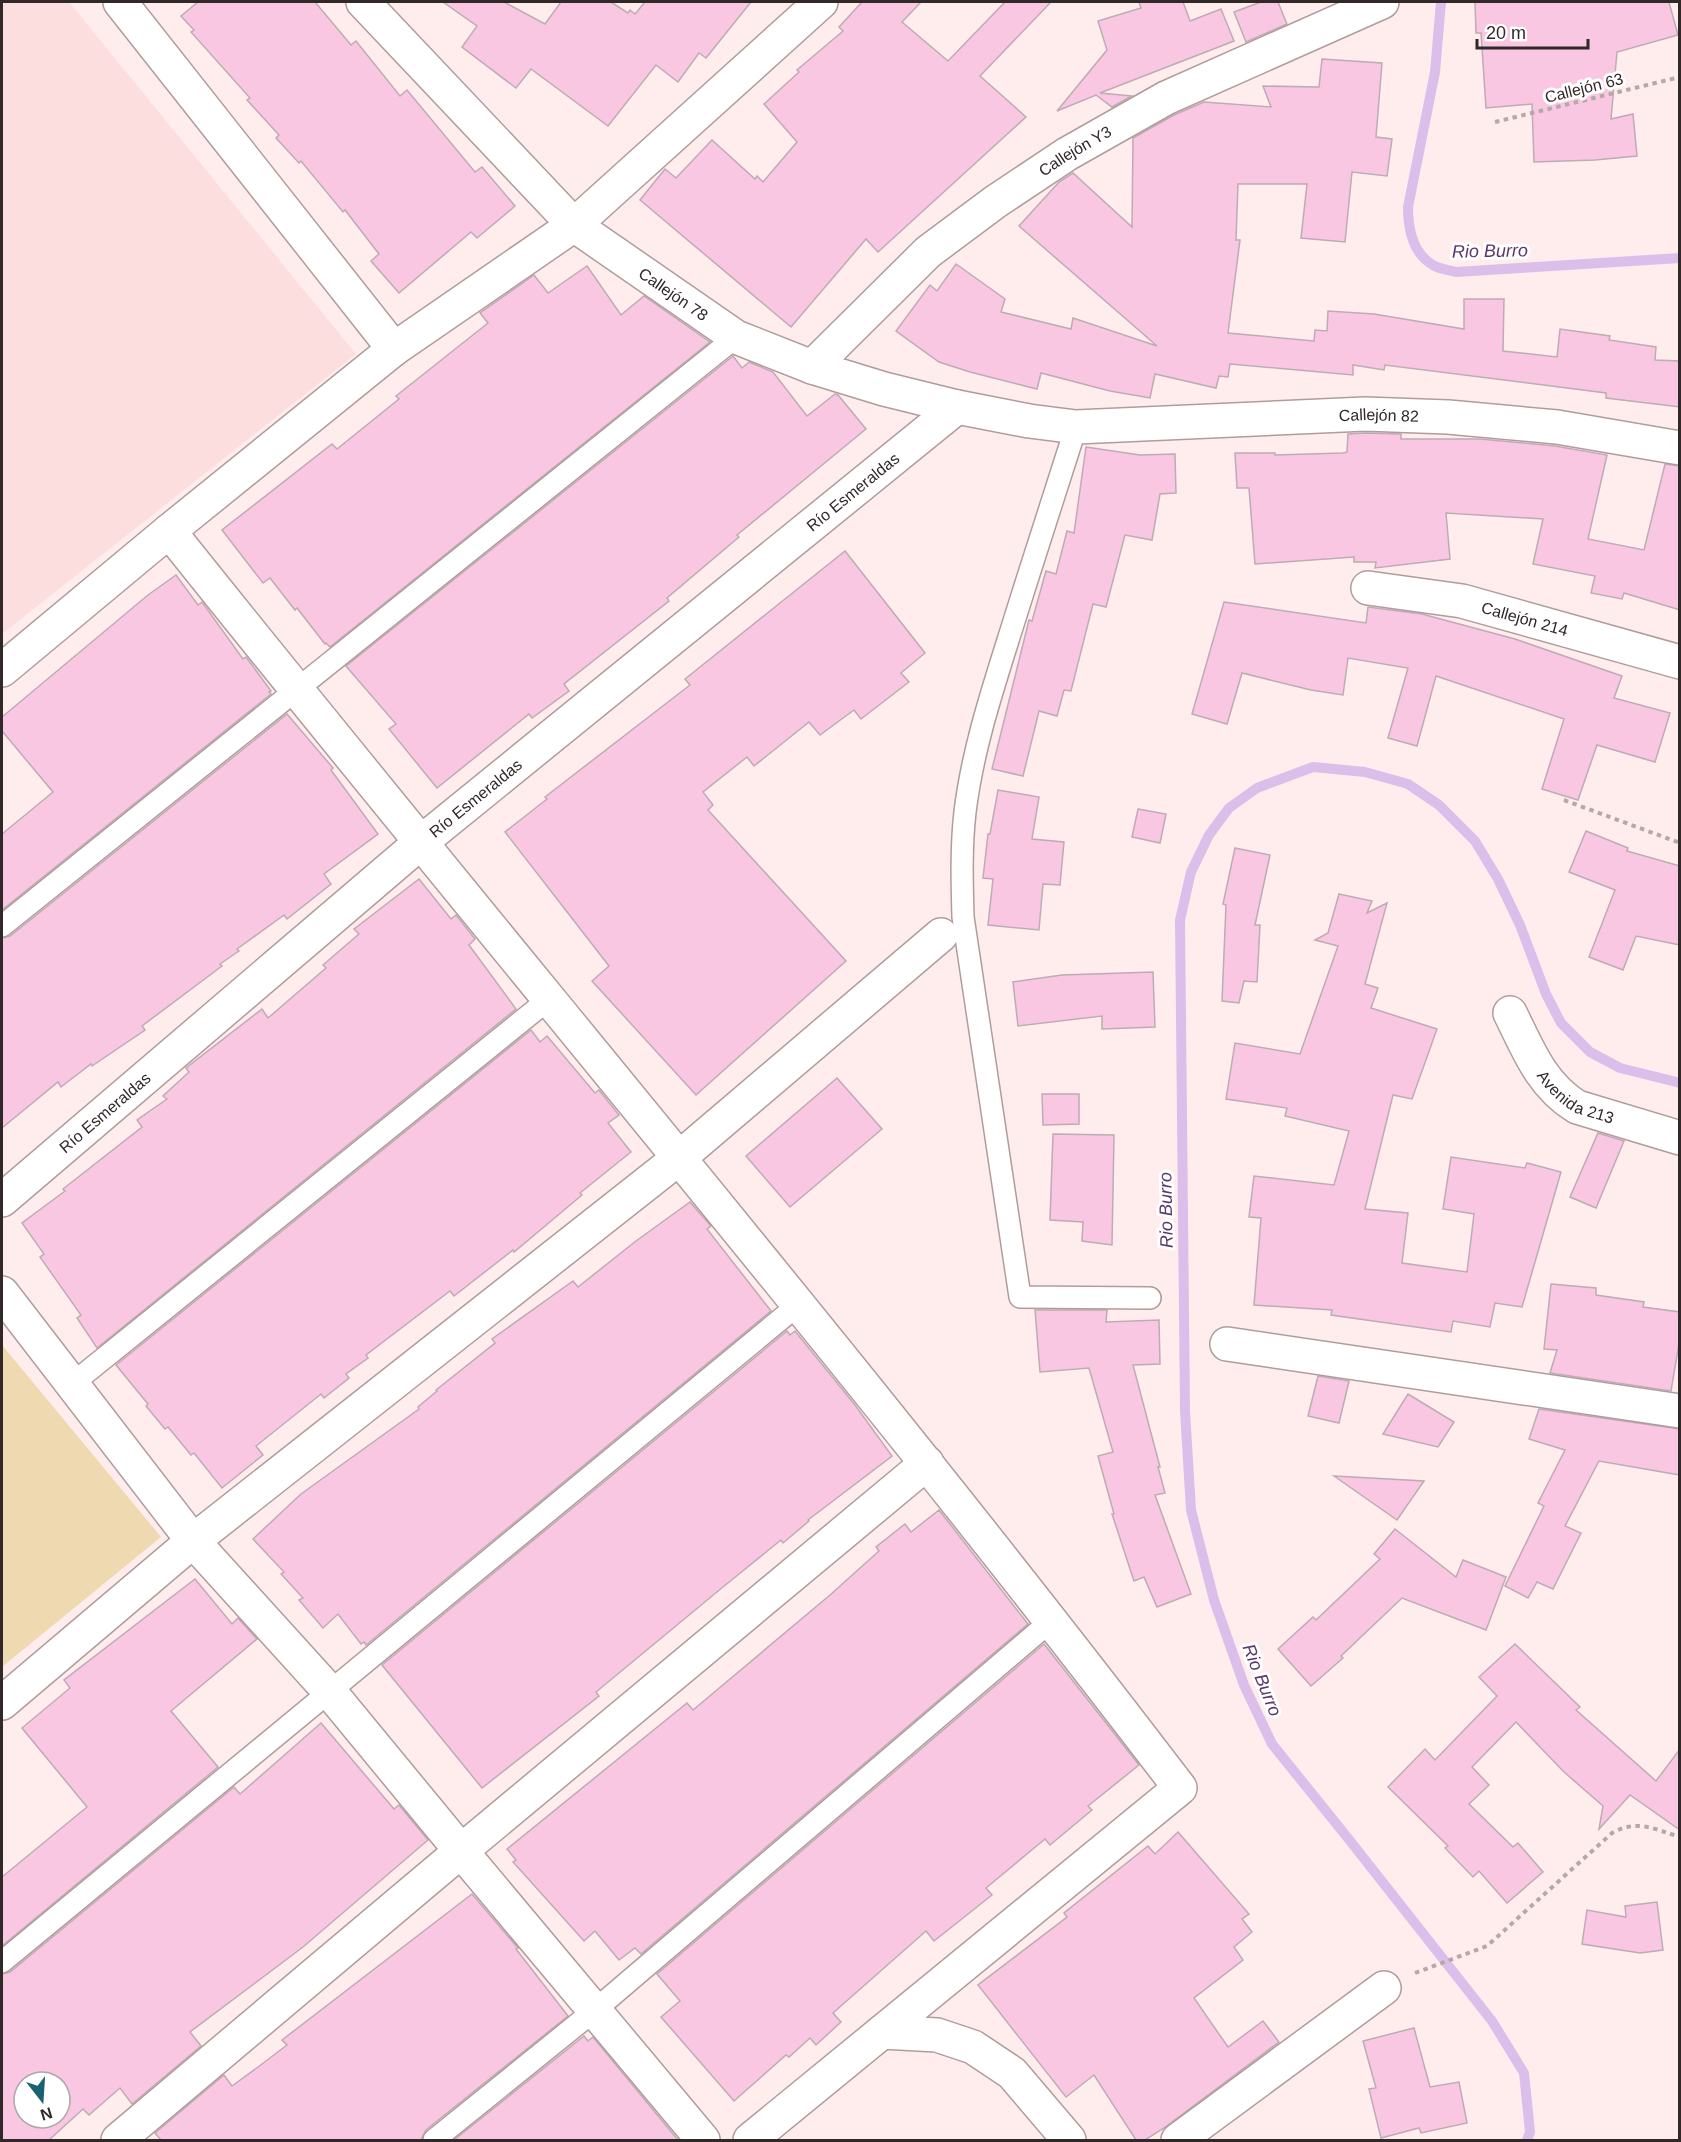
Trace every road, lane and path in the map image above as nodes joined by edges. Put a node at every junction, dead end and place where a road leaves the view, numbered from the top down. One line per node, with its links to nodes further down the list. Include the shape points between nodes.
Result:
1 (120, 2): 9 (street)
2 (363, 2): 7 (street, Callejón 78)
3 (821, 2): 7 (street)
4 (1382, 2): 10 (street, Callejón Y3, via 1166,98 1067,154 928,252)
5 (1680, 77): 6 (path, Callejón 63)
6 (1495, 122)
7 (574, 225): 8 (street, Callejón 78); 9 (street)
8 (736, 337): 10 (street, Callejón 78); 18 (lane)
9 (394, 349): 14 (street)
10 (812, 367): 11 (street, Callejón 78)
11 (957, 407): 12 (street, Callejón 78); 20 (street, Río Esmeraldas)
12 (1076, 427): 13 (street, Callejón 82, via 1365,414 1557,427); 30 (lane, via 1002,658 973,766 964,824 963,917 1020,1297)
13 (1680, 448)
14 (169, 531): 17 (street); 18 (street)
15 (1368, 588): 16 (street, Callejón 214, via 1462,602)
16 (1680, 662)
17 (2, 670)
18 (295, 689): 20 (street); 22 (lane)
19 (1564, 800): 21 (path)
20 (420, 843): 24 (street); 28 (street, Río Esmeraldas)
21 (1680, 843)
22 (2, 926)
23 (941, 935): 27 (street)
24 (549, 999): 27 (street); 33 (lane)
25 (1510, 1013): 26 (street, Avenida 213, via 1540,1074 1564,1100)
26 (1680, 1137)
27 (679, 1158): 31 (street); 36 (street)
28 (2, 1200)
29 (2, 1293): 33 (street)
30 (1150, 1299)
31 (798, 1305): 35 (street); 38 (lane)
32 (1227, 1344): 34 (street)
33 (72, 1384): 36 (street)
34 (1680, 1411)
35 (927, 1463): 37 (street); 41 (street)
36 (193, 1541): 38 (street); 39 (street)
37 (1052, 1620): 44 (lane); 45 (street, via 1180,1788)
38 (330, 1692): 41 (street); 42 (lane)
39 (2, 1703)
40 (1680, 1837): 43 (path, via 1638,1825 1624,1826 1488,1946)
41 (460, 1851): 44 (street); 46 (street)
42 (2, 1962)
43 (1396, 1982): 51 (street)
44 (595, 2010): 47 (lane); 48 (street)
45 (882, 2032): 49 (street); 50 (street, via 937,2035 973,2047 1012,2073)
46 (118, 2140)
47 (434, 2140)
48 (703, 2140)
49 (750, 2140)
50 (1069, 2140)
51 (1178, 2140)

